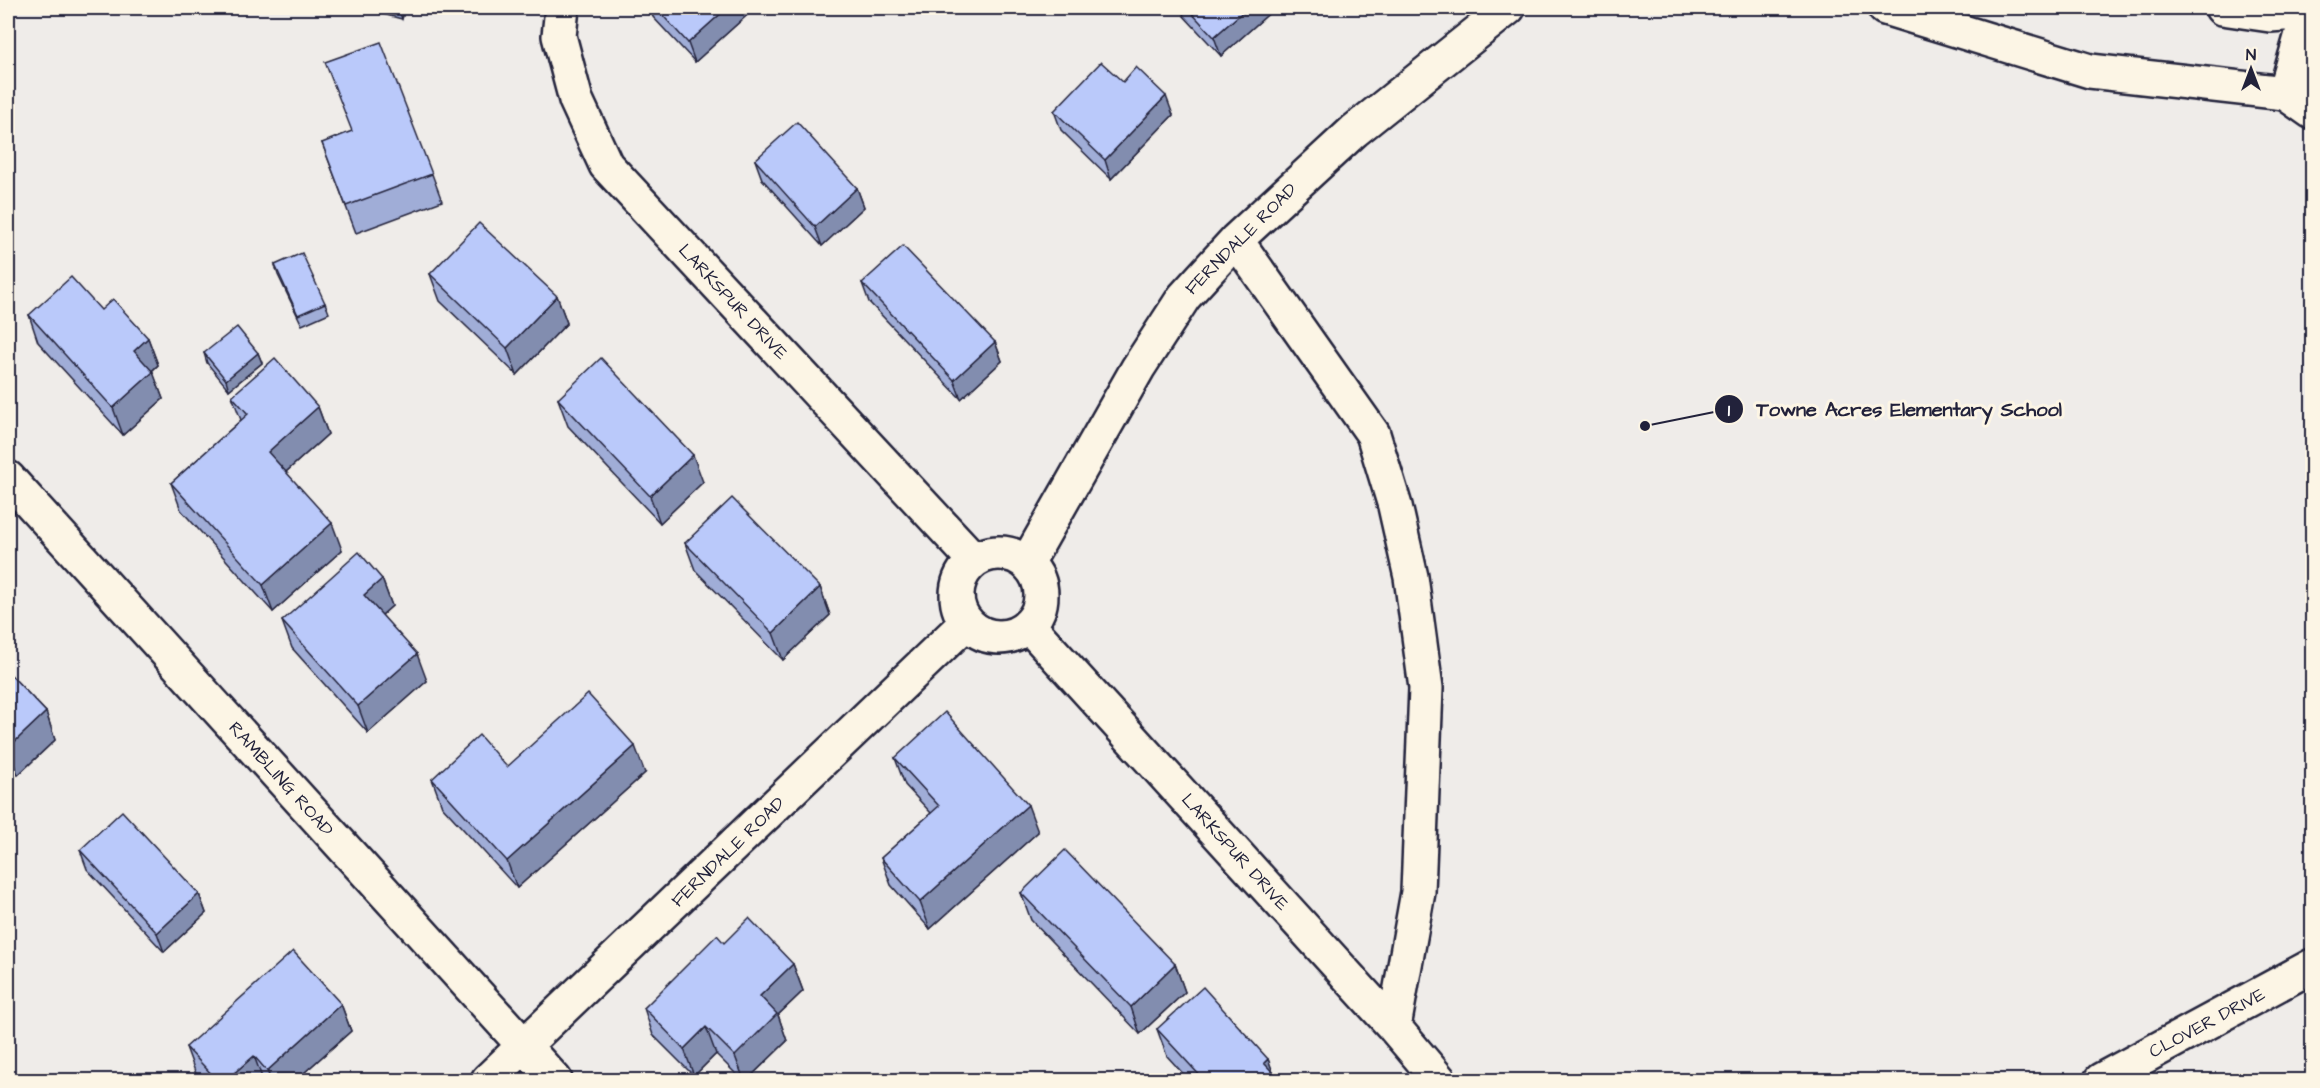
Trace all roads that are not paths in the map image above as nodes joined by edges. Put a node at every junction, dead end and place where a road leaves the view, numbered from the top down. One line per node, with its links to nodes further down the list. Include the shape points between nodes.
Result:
1 (562, 8): 10 (street, LARKSPUR DRIVE, via 559,36 576,100 606,165)
2 (1508, 8): 8 (street, FERNDALE ROAD, via 1354,131)
3 (1885, 8): 6 (street, via 2090,71)
4 (2222, 8): 5 (street, via 2270,15)
5 (2310, 12): 6 (street)
6 (2285, 93): 7 (street)
7 (2313, 112)
8 (1236, 240): 11 (street, FERNDALE ROAD, via 1184,297 1161,332); 15 (street, via 1373,434 1411,577 1426,688 1418,892)
9 (12, 493): 16 (street, RAMBLING ROAD)
10 (974, 561): 11 (street, via 1001,552); 12 (street, via 958,584 959,610)
11 (1027, 562): 13 (street, via 1041,587 1039,608)
12 (967, 622): 13 (street, via 977,631 1004,637); 16 (street, FERNDALE ROAD)
13 (1028, 625): 15 (street, LARKSPUR DRIVE)
14 (2313, 966): 20 (street, CLOVER DRIVE)
15 (1394, 1027): 19 (street, LARKSPUR DRIVE)
16 (525, 1047): 17 (street, FERNDALE ROAD); 18 (street, RAMBLING ROAD)
17 (488, 1080)
18 (555, 1080)
19 (1439, 1080)
20 (2101, 1080)

